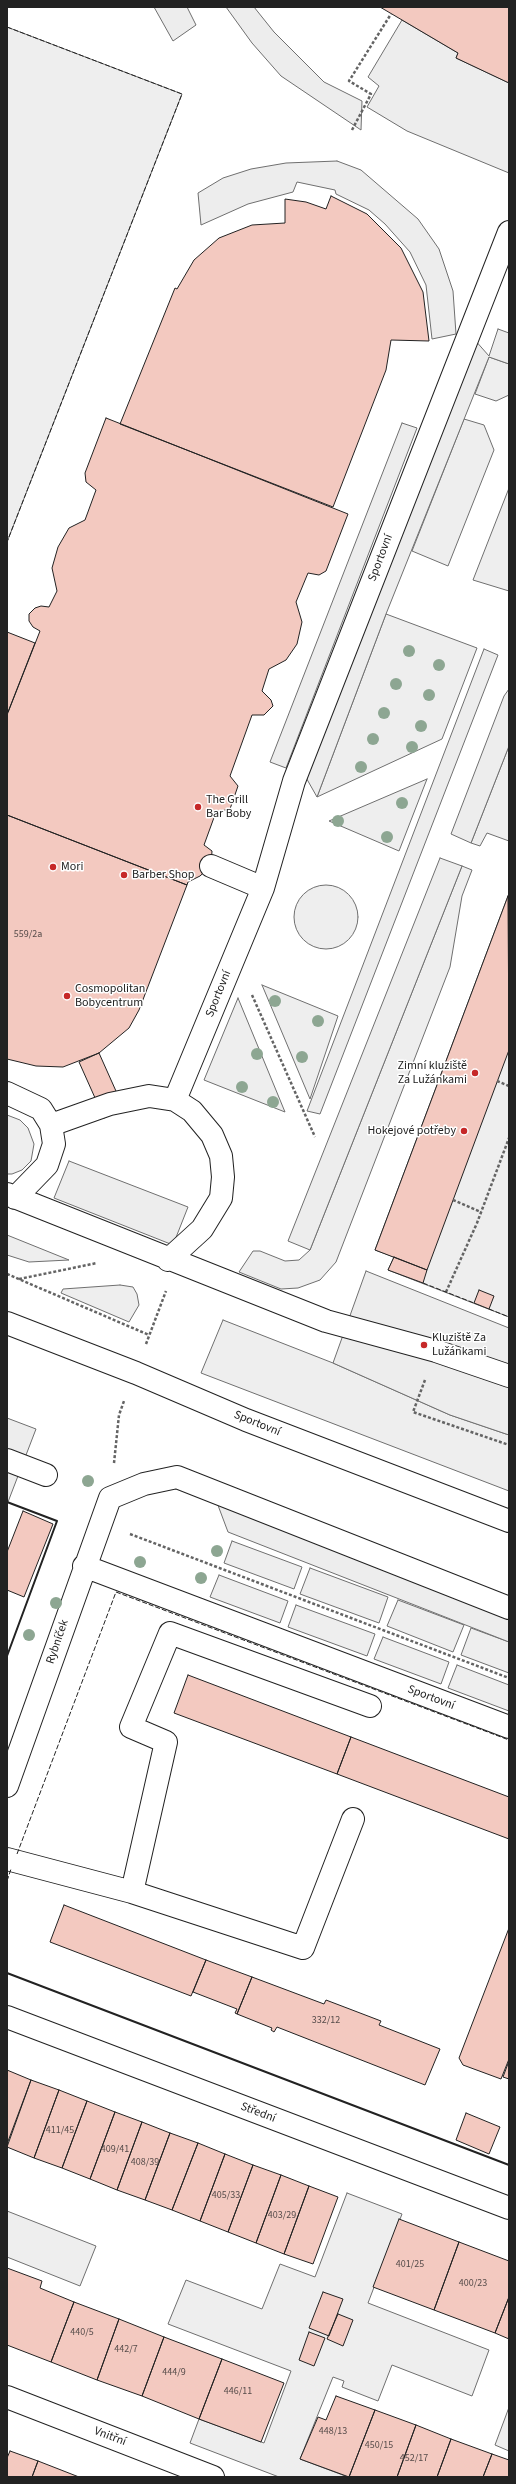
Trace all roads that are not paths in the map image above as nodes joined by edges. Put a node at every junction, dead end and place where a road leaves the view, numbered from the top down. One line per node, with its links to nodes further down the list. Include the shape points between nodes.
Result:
1 (509, 232): 3 (street, Sportovní, via 294,781)
2 (211, 866): 3 (street)
3 (263, 888): 5 (street, Sportovní)
4 (7, 1093): 6 (street, via 41,1109)
5 (175, 1100): 6 (street, via 149,1096 128,1099); 8 (street, via 192,1111 212,1135 221,1156 223,1177 221,1198 202,1229)
6 (51, 1124): 7 (street, via 54,1144 47,1165)
7 (11, 1196): 8 (street)
8 (168, 1260): 10 (street, via 326,1321 436,1351)
9 (7, 1324): 13 (street, Sportovní, via 136,1373 246,1420)
10 (509, 1376)
11 (7, 1460): 12 (street)
12 (46, 1475)
13 (509, 1521)
14 (84, 1566): 15 (street, Rybníček, via 110,1498 144,1484 177,1477); 17 (street, Sportovní); 18 (street, Rybníček)
15 (509, 1608)
16 (370, 1706): 21 (street, via 170,1633 131,1727 166,1742)
17 (509, 1727)
18 (7, 1786)
19 (353, 1819): 21 (street, via 303,1948)
20 (7, 1859): 21 (street)
21 (132, 1892)
22 (7, 2017): 23 (street, Střední)
23 (509, 2208)
24 (7, 2397): 25 (street, Vnitřní)
25 (213, 2477)

